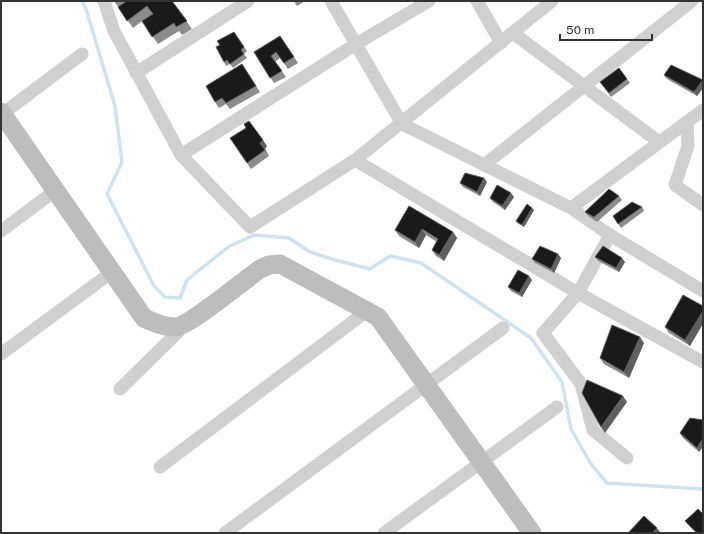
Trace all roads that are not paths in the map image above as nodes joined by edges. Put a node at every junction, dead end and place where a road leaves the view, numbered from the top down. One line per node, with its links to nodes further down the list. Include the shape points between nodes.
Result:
1 (104, 1): 12 (street, via 114,31)
2 (248, 1): 12 (street)
3 (331, 1): 10 (street)
4 (429, 1): 10 (street)
5 (477, 1): 9 (street)
6 (552, 1): 8 (street)
7 (692, 1): 13 (street)
8 (513, 33): 9 (street); 13 (street)
9 (501, 43): 17 (street)
10 (356, 44): 17 (street); 19 (street)
11 (82, 54): 15 (street)
12 (136, 73): 19 (street)
13 (584, 86): 18 (street); 21 (street)
14 (703, 110): 16 (street)
15 (2, 114): 22 (street)
16 (687, 122): 18 (street); 23 (street, via 688,146 675,185)
17 (402, 124): 20 (street); 21 (street)
18 (659, 142): 24 (street)
19 (181, 155): 20 (street, via 250,227)
20 (355, 160): 29 (street)
21 (484, 164): 24 (street)
22 (56, 190): 25 (street); 27 (street)
23 (703, 205)
24 (570, 208): 26 (street)
25 (1, 231)
26 (610, 235): 28 (street); 29 (street)
27 (112, 272): 31 (street, via 144,318 158,325); 33 (street)
28 (703, 291)
29 (578, 293): 34 (street); 38 (street, via 543,333 581,384 594,430)
30 (367, 311): 31 (street, via 280,264 260,269 201,314); 35 (street, via 378,318); 40 (street)
31 (178, 327): 36 (street, via 178,332)
32 (503, 328): 35 (street)
33 (1, 354)
34 (703, 362)
35 (426, 385): 39 (street); 41 (street)
36 (120, 389)
37 (557, 407): 39 (street)
38 (627, 458)
39 (482, 462): 42 (street); 43 (street)
40 (160, 467)
41 (225, 533)
42 (384, 533)
43 (532, 533)

